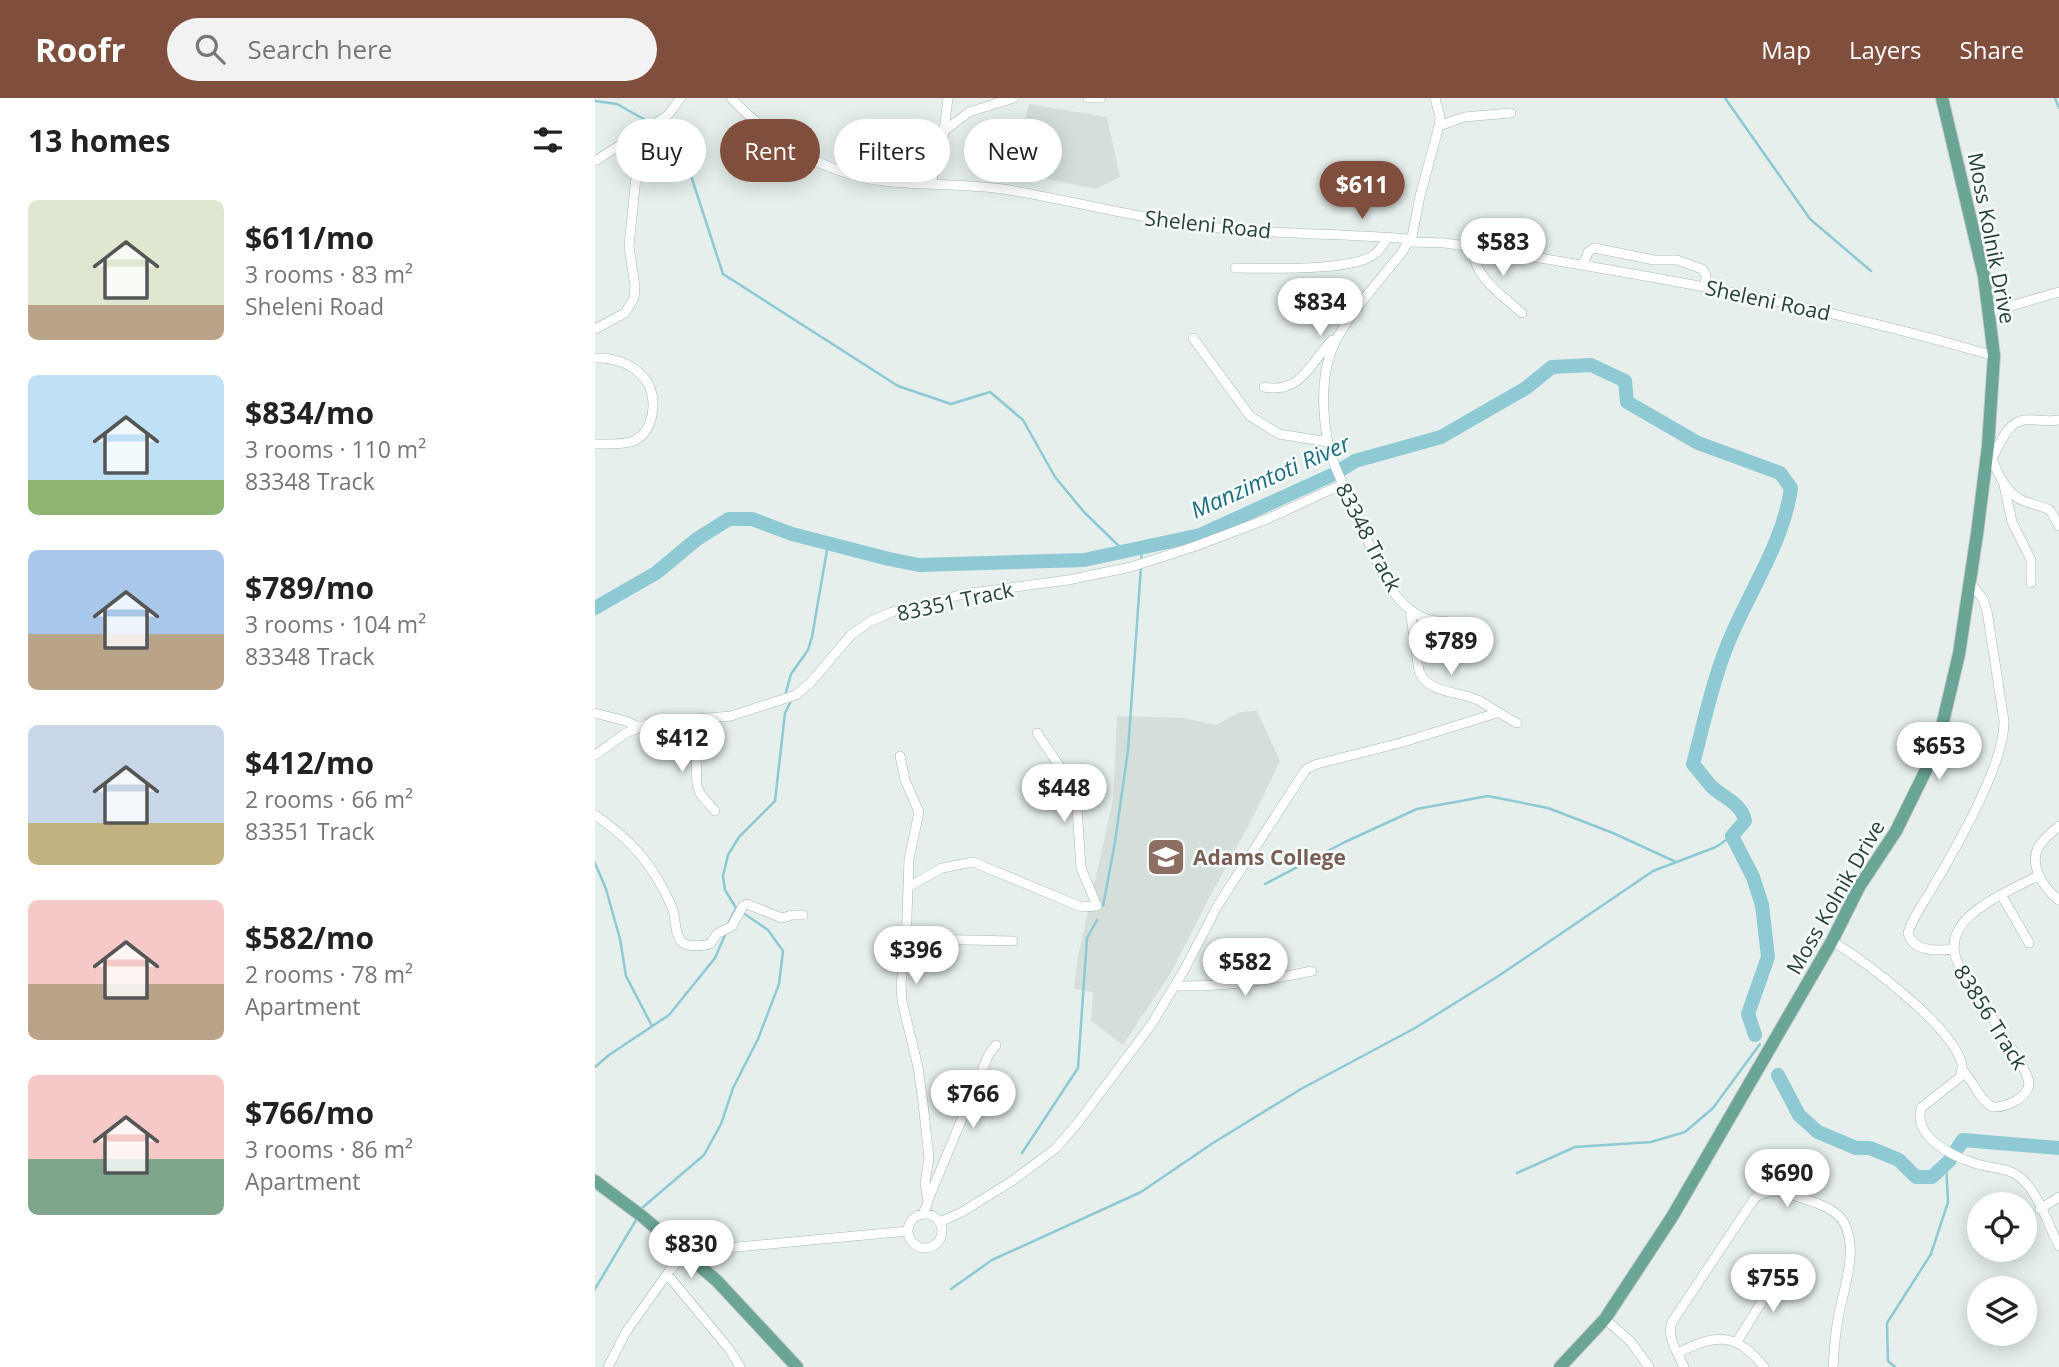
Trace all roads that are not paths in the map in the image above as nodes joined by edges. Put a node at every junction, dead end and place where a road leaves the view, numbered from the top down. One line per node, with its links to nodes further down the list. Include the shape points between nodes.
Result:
1 (681, 98): 10 (street)
2 (731, 98): 17 (street, Sheleni Road, via 778,140 836,169 883,181)
3 (948, 98): 11 (street)
4 (1014, 98): 12 (street, via 969,112)
5 (1088, 98): 6 (street)
6 (1101, 98)
7 (1435, 98): 13 (street)
8 (1942, 98): 25 (main road, Moss Kolnik Drive)
9 (1511, 113): 13 (street, via 1464,117)
10 (662, 119)
11 (945, 119)
12 (950, 126)
13 (1439, 126): 19 (street)
14 (616, 149): 15 (street)
15 (595, 162)
16 (635, 182): 27 (street, via 629,246 634,298 625,313)
17 (932, 183): 18 (street, Sheleni Road, via 998,188 1201,226)
18 (1388, 237): 19 (street, Sheleni Road); 22 (street, via 1374,255 1361,262)
19 (1410, 240): 20 (street, Sheleni Road); 28 (street, 83348 Track)
20 (1472, 247): 21 (street, Sheleni Road); 26 (street, via 1485,281)
21 (1583, 265): 23 (street, Sheleni Road); 23 (street, via 1594,248 1677,260 1702,269)
22 (1235, 268)
23 (1705, 286): 30 (street, Sheleni Road, via 1884,325)
24 (2059, 292): 25 (street)
25 (1990, 312): 30 (main road, Moss Kolnik Drive)
26 (1522, 313)
27 (595, 329)
28 (1339, 334): 32 (street, via 1305,375 1281,389); 34 (street, 83348 Track, via 1325,375)
29 (1193, 338): 34 (street, via 1250,416 1279,434)
30 (1994, 356): 36 (main road, Moss Kolnik Drive)
31 (595, 358): 35 (street, via 613,359 635,369 648,382 653,400 651,420 640,437 625,443)
32 (1264, 387)
33 (2059, 420): 36 (street, via 2015,423)
34 (1328, 442): 37 (street, 83348 Track)
35 (595, 444)
36 (1990, 453): 38 (street); 41 (main road, Moss Kolnik Drive)
37 (1341, 480): 43 (street, 83348 Track, via 1388,584); 47 (street, 83351 Track, via 1267,519 1116,571 964,594 892,612 852,635 796,695 731,716)
38 (2003, 480): 39 (street, via 2017,497); 42 (street, via 2013,522 2031,560)
39 (2055, 509): 40 (street)
40 (2059, 526)
41 (1970, 582): 63 (main road, Moss Kolnik Drive, via 1952,693 1925,772); 66 (street, via 1987,611 2003,732 1965,831 1908,933 1922,948)
42 (2031, 583)
43 (1410, 610): 44 (street, 83348 Track, via 1428,620); 46 (street, via 1423,678)
44 (1446, 621)
45 (595, 713): 49 (street)
46 (1497, 713): 48 (street); 69 (street, via 1306,769 1218,905)
47 (681, 721): 49 (street, 83351 Track); 53 (street, via 696,755 697,786)
48 (1517, 723)
49 (640, 728): 51 (street, 83351 Track)
50 (1037, 733): 57 (street, via 1062,770 1077,807 1081,868 1097,906 1081,907 973,862 942,868)
51 (595, 755)
52 (900, 756): 57 (street, via 919,812 909,859)
53 (715, 811)
54 (595, 815): 60 (street, via 633,844 651,867 685,944 710,944 732,926 747,904 782,918)
55 (2059, 826): 56 (street, via 2037,850)
56 (2039, 875): 58 (street, 83856 Track); 59 (street)
57 (910, 886): 61 (street)
58 (2002, 896): 65 (street); 66 (street, 83856 Track, via 1964,919)
59 (2059, 900)
60 (803, 915)
61 (906, 929): 62 (street); 67 (street)
62 (925, 939): 64 (street); 67 (street)
63 (1832, 941): 71 (street, via 1916,1006 1952,1046); 83 (main road, Moss Kolnik Drive, via 1672,1217)
64 (1013, 942)
65 (2029, 943)
66 (1953, 949): 71 (street, 83856 Track, via 2022,1065 2028,1088 2008,1105 1992,1107)
67 (905, 955): 74 (street, via 902,1001 923,1103 929,1158)
68 (1312, 971): 69 (street, via 1248,983)
69 (1175, 986): 77 (street, via 1135,1048 1055,1149 986,1199)
70 (996, 1045): 74 (street)
71 (1962, 1070): 75 (street, via 1960,1077 1921,1108 1923,1131 1962,1159 2014,1173 2026,1183)
72 (595, 1181): 80 (main road)
73 (2059, 1196): 75 (street)
74 (927, 1202): 76 (street)
75 (2041, 1209): 79 (street)
76 (923, 1214): 77 (street); 78 (street, via 911,1222)
77 (940, 1222): 78 (street, via 942,1237 932,1247 918,1247)
78 (908, 1231): 80 (street)
79 (2059, 1246)
80 (685, 1252): 82 (street); 88 (main road)
81 (1783, 1268): 84 (street)
82 (667, 1274): 86 (street, via 626,1332); 87 (street)
83 (1605, 1319): 89 (main road, Moss Kolnik Drive); 90 (street, via 1631,1342)
84 (1737, 1343): 85 (street, via 1716,1338); 92 (street)
85 (1678, 1353): 91 (street); 93 (street, via 1669,1333 1672,1322 1754,1199 1774,1191 1827,1208 1847,1230 1848,1264)
86 (608, 1367)
87 (740, 1367)
88 (797, 1367)
89 (1560, 1367)
90 (1649, 1367)
91 (1684, 1367)
92 (1764, 1367)
93 (1833, 1367)

